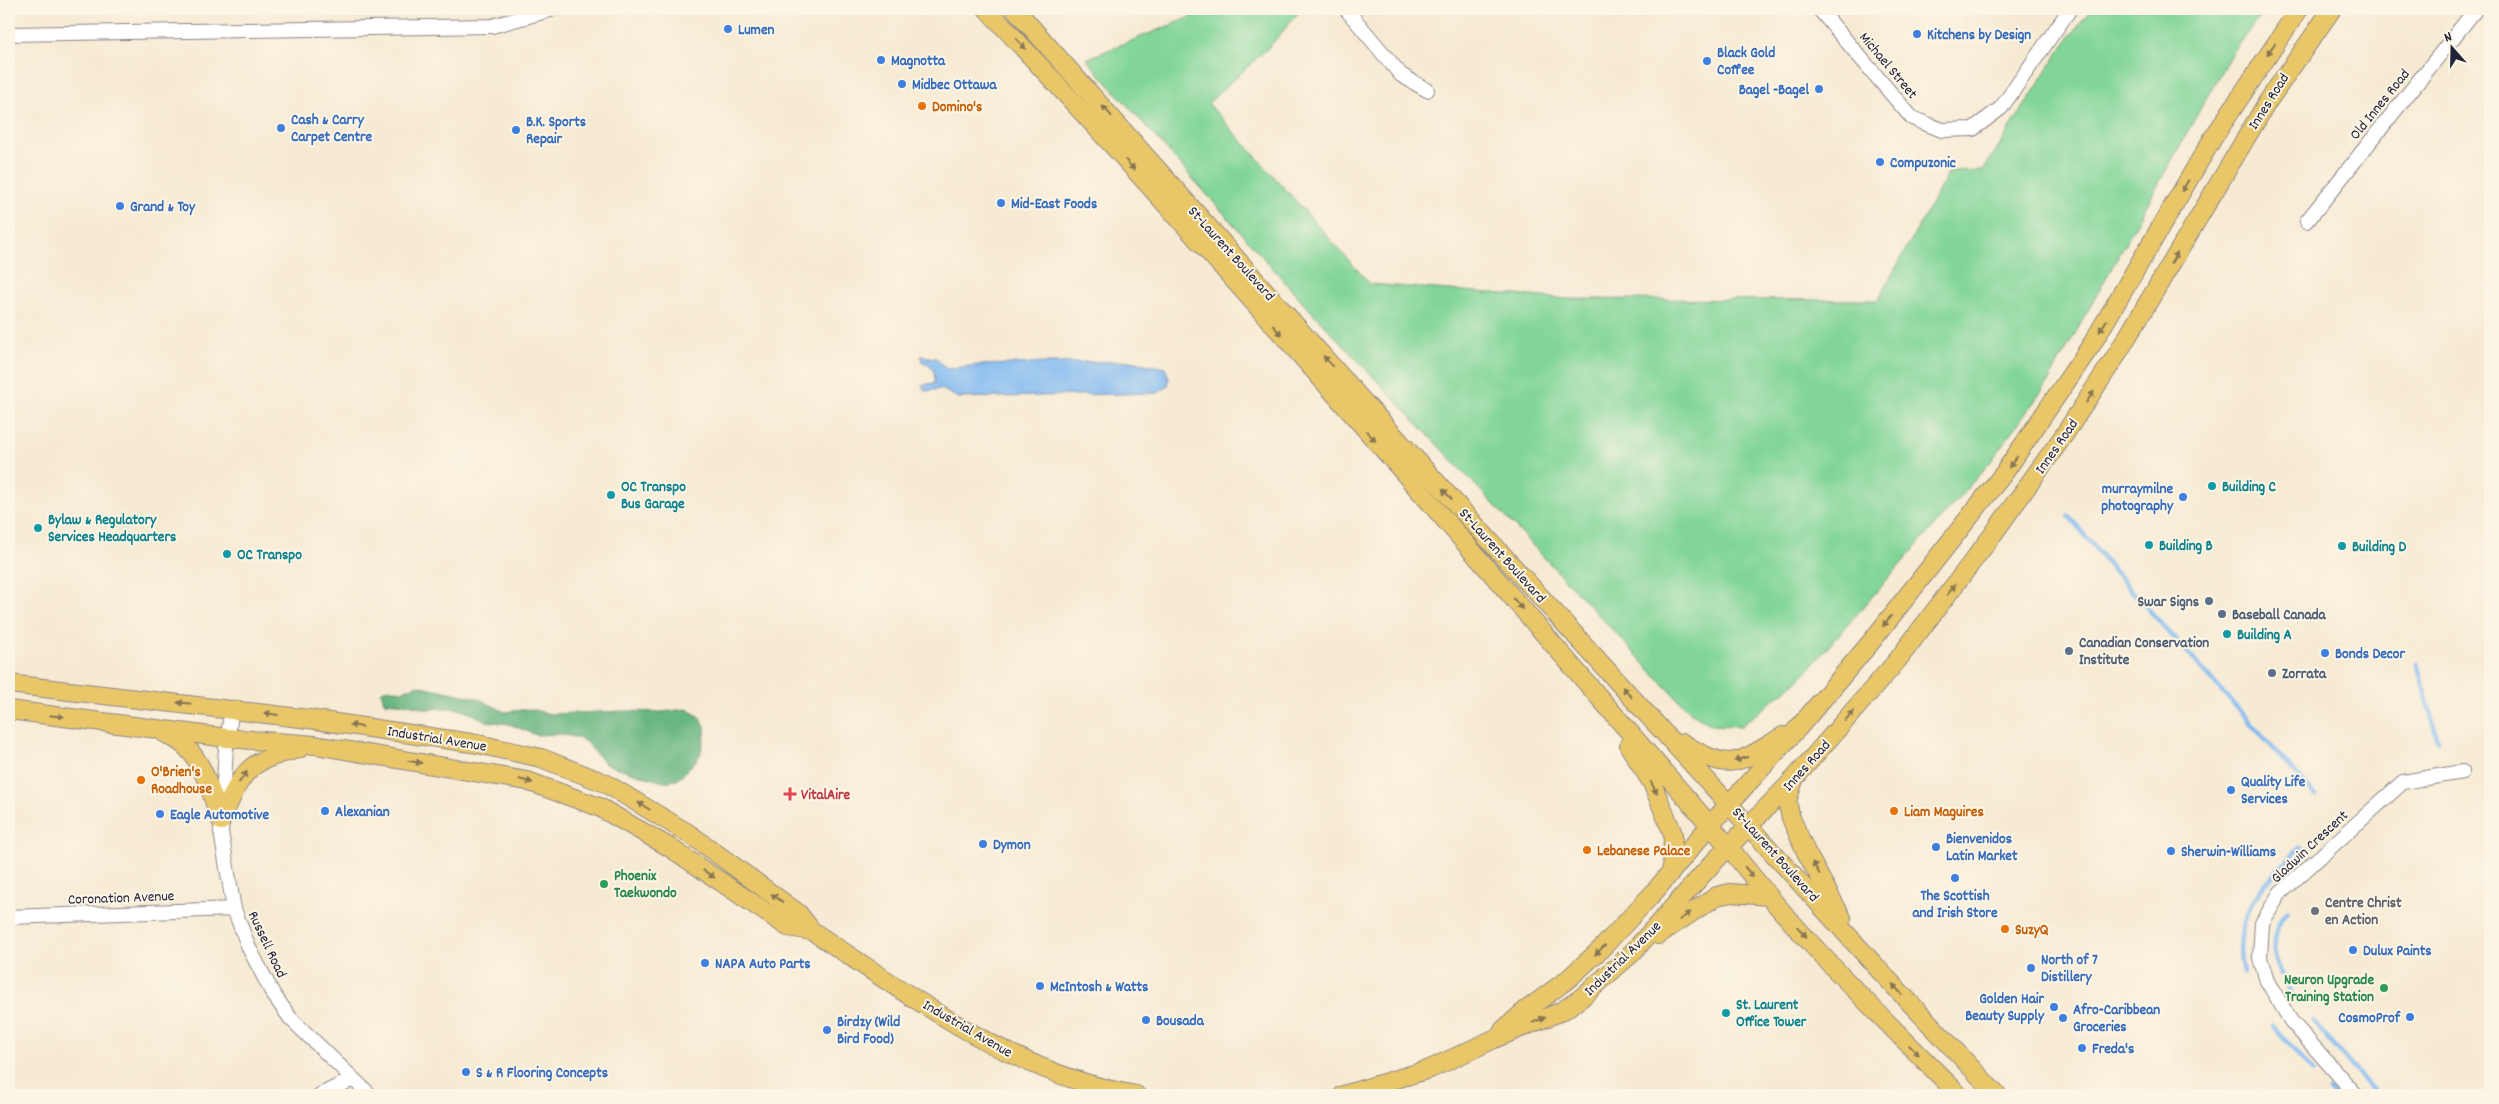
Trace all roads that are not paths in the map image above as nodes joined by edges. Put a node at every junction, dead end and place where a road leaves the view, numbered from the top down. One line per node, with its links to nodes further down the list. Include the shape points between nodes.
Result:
1 (554, 9): 10 (street, via 492,26)
2 (988, 9): 14 (main road, St-Laurent Boulevard, one-way to 14, via 1339,399)
3 (1015, 9): 18 (main road, St-Laurent Boulevard, one-way to 3, via 1360,398)
4 (1346, 9): 11 (street, via 1401,75)
5 (1819, 9): 6 (street, Michael Street, via 1912,118 1942,130 1972,129 2001,108)
6 (2070, 9)
7 (2299, 9): 17 (main road, Innes Road, one-way to 17, via 2217,131 2110,315 2021,450 1871,642)
8 (2332, 9): 23 (main road, Innes Road, one-way to 8, via 1896,662 2064,435 2112,363 2268,101)
9 (2476, 9): 12 (street, Old Innes Road)
10 (9, 34)
11 (1427, 90)
12 (2307, 220)
13 (9, 684): 15 (main road, Industrial Avenue, one-way to 13)
14 (1601, 702): 26 (main road, St-Laurent Boulevard); 29 (main road, one-way to 29, via 1652,783 1663,807 1673,834)
15 (232, 708): 20 (street, Russell Road); 33 (main road, Industrial Avenue, one-way to 15, via 798,913 691,835 605,783 542,758 478,744)
16 (9, 710): 19 (main road, Industrial Avenue, one-way to 19)
17 (1799, 727): 18 (main road, one-way to 18, via 1753,755 1728,762 1707,759); 24 (main road, Innes Road)
18 (1660, 728): 24 (main road, St-Laurent Boulevard)
19 (159, 729): 20 (main road, Industrial Avenue); 25 (main road, via 186,746 193,755)
20 (228, 738): 21 (main road, Industrial Avenue); 25 (street, Russell Road)
21 (316, 745): 25 (main road, one-way to 21, via 236,787 252,764 270,756); 33 (main road, Industrial Avenue, one-way to 33, via 526,781 571,796 599,807 668,846 788,927)
22 (2462, 772): 44 (street, Gladwin Crescent, via 2403,782 2280,893 2262,922 2260,958 2267,981 2291,1022)
23 (1794, 779): 27 (main road, Innes Road); 34 (main road, one-way to 23, via 1791,818 1787,801)
24 (1730, 803): 26 (main road, Innes Road); 27 (main road, St-Laurent Boulevard)
25 (221, 821): 31 (street, Russell Road, via 220,832)
26 (1710, 825): 28 (main road, St-Laurent Boulevard); 29 (main road, Industrial Avenue)
27 (1749, 825): 28 (main road, Innes Road); 34 (main road, St-Laurent Boulevard)
28 (1729, 847): 30 (main road, St-Laurent Boulevard, one-way to 30); 35 (main road, Industrial Avenue)
29 (1672, 870): 36 (main road, Industrial Avenue, one-way to 36, via 1600,950)
30 (1769, 896): 35 (main road, one-way to 30, via 1717,896 1730,893); 42 (main road, St-Laurent Boulevard, one-way to 42, via 1860,997)
31 (234, 909): 32 (street, Coronation Avenue); 37 (street, Russell Road, via 248,948 277,1000 291,1019)
32 (9, 917)
33 (812, 931): 40 (main road, Industrial Avenue, via 991,1045 1104,1089)
34 (1856, 942): 43 (main road, St-Laurent Boulevard, one-way to 34)
35 (1631, 954): 36 (main road, Industrial Avenue, one-way to 35, via 1562,1011 1591,991)
36 (1494, 1039): 41 (main road, Industrial Avenue, via 1430,1069)
37 (353, 1079): 38 (street); 39 (street, Russell Road)
38 (320, 1095)
39 (370, 1095)
40 (1136, 1095)
41 (1343, 1095)
42 (1959, 1095)
43 (1997, 1095)
44 (2356, 1095)

